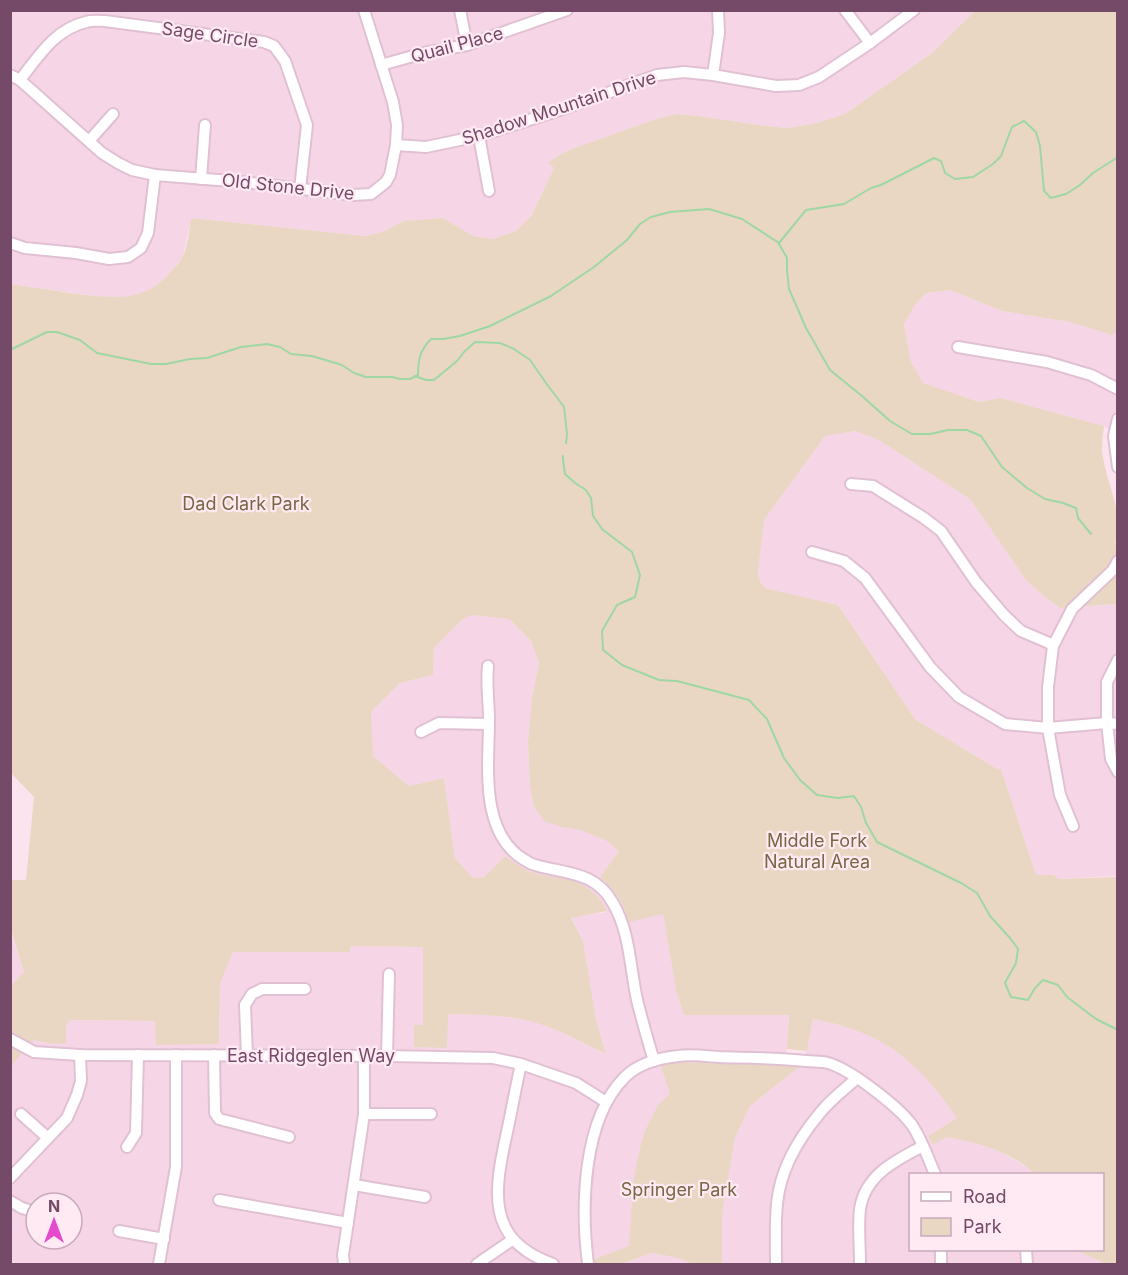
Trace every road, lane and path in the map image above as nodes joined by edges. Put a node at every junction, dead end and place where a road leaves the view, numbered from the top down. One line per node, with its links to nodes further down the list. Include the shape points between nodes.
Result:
1 (364, 10): 9 (street, Old Stone Drive)
2 (460, 10): 8 (street)
3 (718, 10): 10 (street)
4 (845, 10): 7 (street)
5 (915, 10): 7 (street, Shadow Mountain Drive)
6 (559, 12): 8 (street, Quail Place)
7 (870, 43): 10 (street, Shadow Mountain Drive, via 819,76 799,84 776,86)
8 (467, 45): 9 (street, Quail Place)
9 (381, 65): 16 (street, Old Stone Drive, via 396,115)
10 (713, 75): 14 (street, Shadow Mountain Drive, via 657,75)
11 (15, 77): 15 (street, Old Stone Drive); 19 (street, Sage Circle, via 51,41 87,21 264,42 274,46 285,61 307,125)
12 (113, 114): 15 (street)
13 (205, 125): 18 (street)
14 (479, 136): 16 (street, Shadow Mountain Drive, via 426,147); 20 (street)
15 (89, 141): 17 (street, Old Stone Drive, via 118,164)
16 (396, 145): 19 (street, Old Stone Drive, via 387,182 371,194)
17 (155, 175): 18 (street, Old Stone Drive); 21 (street, via 148,234 141,248 128,257 109,259)
18 (201, 179): 19 (street, Old Stone Drive)
19 (300, 189)
20 (489, 191)
21 (10, 243)
22 (958, 347): 23 (street, via 1047,362 1091,375)
23 (1118, 389)
24 (1118, 419): 25 (street, via 1114,436)
25 (1118, 467)
26 (851, 484): 29 (street, via 873,486 941,531 1004,615 1021,630)
27 (812, 552): 34 (street, via 844,561 865,578 930,668 959,697 1005,724)
28 (1118, 561): 29 (street, via 1072,609)
29 (1053, 646): 34 (street)
30 (1118, 660): 32 (street, via 1107,682)
31 (488, 666): 33 (street)
32 (1112, 723): 34 (street); 36 (street, via 1111,759)
33 (489, 724): 35 (street, via 439,723); 48 (street, via 488,790 501,837 513,853 531,864 583,876 599,885 613,903 625,932)
34 (1048, 728): 37 (street, via 1060,795)
35 (421, 732)
36 (1118, 772)
37 (1073, 826)
38 (389, 974): 46 (street)
39 (305, 989): 45 (street, via 262,988 252,994 245,1005)
40 (10, 1039): 41 (street, East Ridgeglen Way, via 34,1052)
41 (80, 1055): 42 (street, East Ridgeglen Way); 56 (street, via 77,1095 67,1118)
42 (138, 1055): 43 (street, East Ridgeglen Way); 58 (street, via 136,1133)
43 (176, 1055): 44 (street, East Ridgeglen Way); 68 (street, via 176,1167)
44 (214, 1055): 45 (street, East Ridgeglen Way); 55 (street, via 215,1113 219,1119)
45 (247, 1056): 47 (street, East Ridgeglen Way)
46 (387, 1056): 47 (street, East Ridgeglen Way); 49 (street, East Ridgeglen Way, via 493,1058)
47 (364, 1057): 53 (street)
48 (654, 1061): 50 (street, via 679,1056 784,1059 829,1063); 51 (street, via 625,1077)
49 (521, 1064): 51 (street, East Ridgeglen Way, via 576,1083); 69 (street, via 498,1174 497,1202)
50 (857, 1078): 57 (street, via 893,1105 912,1125); 75 (street, via 821,1111 784,1173 777,1205)
51 (606, 1102): 74 (street, via 595,1133 584,1194)
52 (21, 1114): 56 (street)
53 (364, 1114): 54 (street); 61 (street)
54 (431, 1114)
55 (289, 1137)
56 (48, 1138): 60 (street)
57 (923, 1146): 59 (street); 76 (street, via 877,1175 865,1194 860,1208)
58 (127, 1147)
59 (934, 1173)
60 (10, 1178)
61 (354, 1185): 62 (street); 66 (street)
62 (425, 1197)
63 (219, 1200): 66 (street)
64 (10, 1201): 65 (street)
65 (24, 1209)
66 (348, 1223): 71 (street)
67 (119, 1231): 68 (street)
68 (164, 1239): 70 (street)
69 (512, 1240): 72 (street); 73 (street)
70 (159, 1264)
71 (344, 1264)
72 (477, 1264)
73 (553, 1264)
74 (588, 1264)
75 (777, 1264)
76 (860, 1264)

